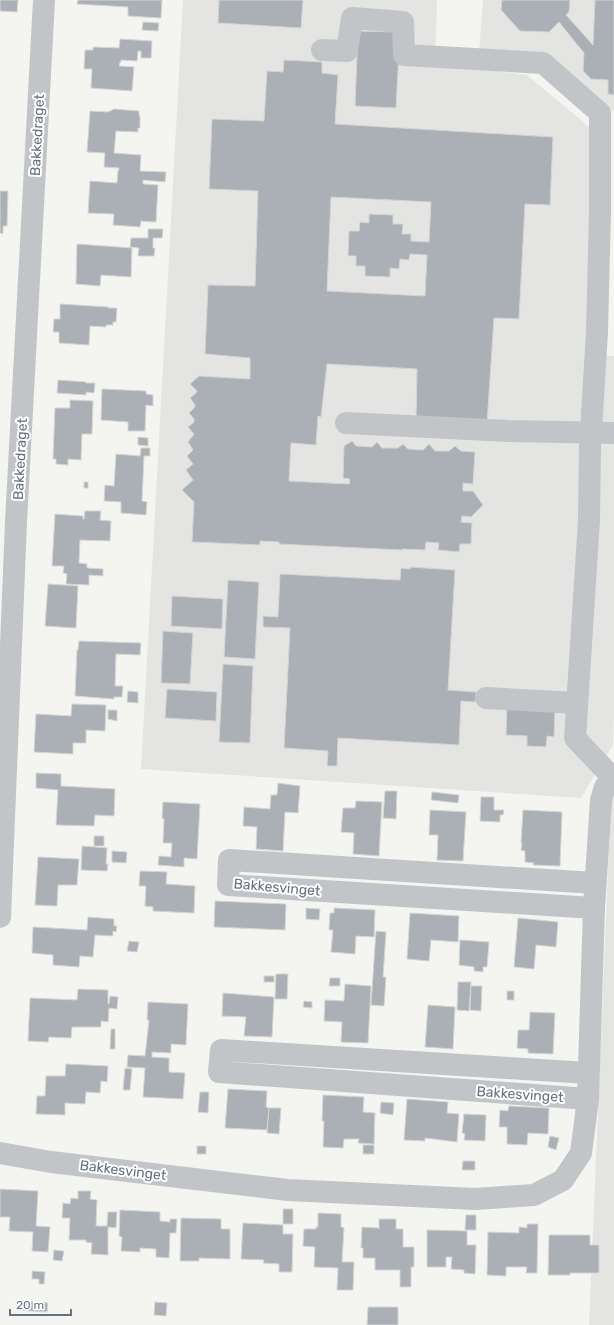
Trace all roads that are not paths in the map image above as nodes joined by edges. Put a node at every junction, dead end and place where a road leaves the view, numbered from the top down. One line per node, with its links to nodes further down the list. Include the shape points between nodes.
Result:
1 (44, 0): 9 (street, Bakkedraget)
2 (322, 50): 4 (street, via 347,51 352,18 403,22 404,55 543,63 600,113 600,226)
3 (346, 423): 4 (street)
4 (591, 433): 5 (street); 7 (street, via 589,520)
5 (614, 433)
6 (486, 698): 7 (street)
7 (577, 703): 8 (street, via 575,738)
8 (613, 776): 10 (street, Bakkesvinget, via 605,787 601,800)
9 (1, 857): 12 (street, Bakkedraget)
10 (595, 883): 11 (street, Bakkesvinget); 11 (street, Bakkesvinget, via 229,860 228,885)
11 (594, 908): 13 (street, Bakkesvinget)
12 (0, 918)
13 (588, 1073): 14 (street, Bakkesvinget); 14 (street, Bakkesvinget, via 221,1050 219,1072)
14 (588, 1099): 15 (street, Bakkesvinget, via 581,1153 563,1180 534,1195 475,1199 288,1190 59,1163)
15 (0, 1153)

